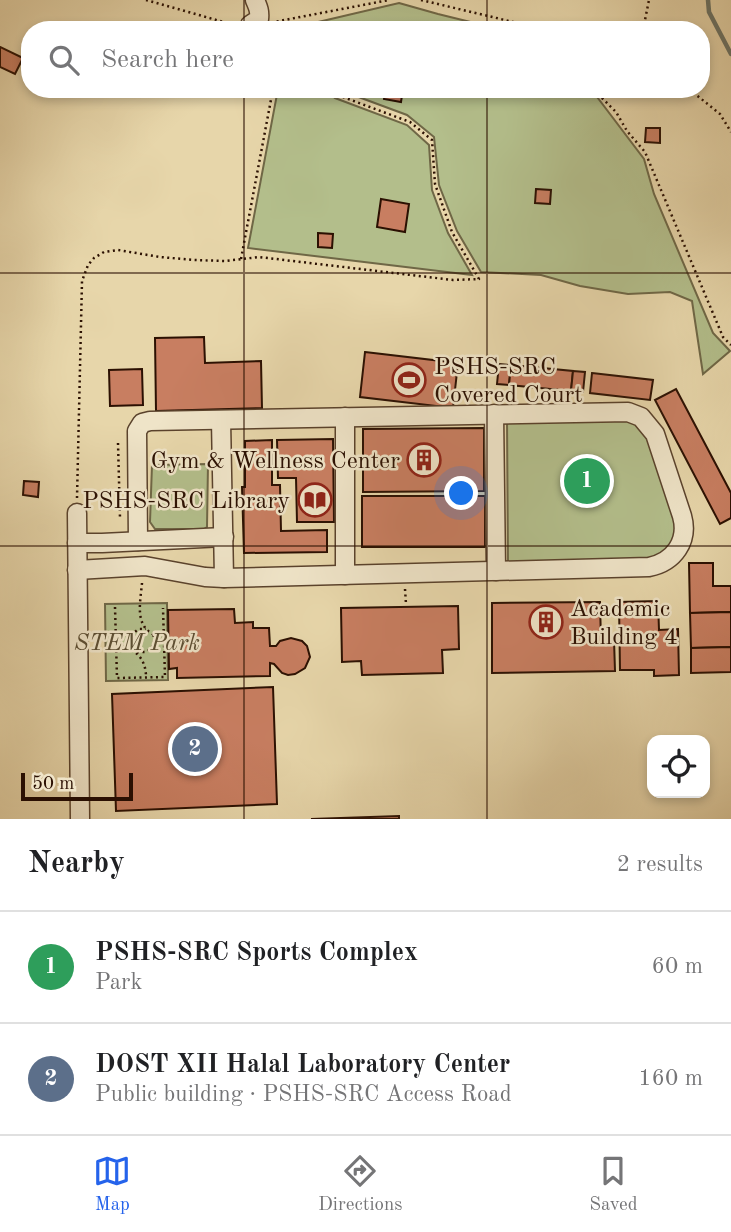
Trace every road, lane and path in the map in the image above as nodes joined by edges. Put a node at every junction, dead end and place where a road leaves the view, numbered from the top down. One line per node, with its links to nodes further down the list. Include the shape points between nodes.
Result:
1 (146, 0): 6 (path)
2 (255, 0): 7 (street, via 260,11)
3 (389, 0): 8 (path)
4 (421, 0): 9 (path)
5 (649, 0): 10 (path)
6 (217, 21)
7 (256, 21)
8 (279, 21)
9 (509, 21)
10 (645, 21)
11 (271, 98): 16 (path)
12 (346, 98): 16 (path, via 410,122 432,141 435,184 452,232 479,279 453,280 259,257)
13 (602, 98): 17 (path, via 645,152 723,337)
14 (700, 98): 15 (path, via 720,114)
15 (731, 132)
16 (241, 259): 22 (path, via 194,260 117,250 104,252 88,265 82,281)
17 (731, 345)
18 (494, 414): 19 (street); 27 (street); 27 (street, via 622,411 638,415 657,438 685,529 678,550 653,567)
19 (345, 417): 20 (street); 28 (street)
20 (221, 420): 23 (street); 24 (street, via 150,421 139,426)
21 (118, 443): 24 (path)
22 (77, 513): 25 (street)
23 (224, 537): 24 (street); 29 (street)
24 (130, 542): 25 (street)
25 (77, 543): 26 (street)
26 (77, 569): 29 (street, via 145,566); 41 (street)
27 (496, 571): 28 (street)
28 (345, 575): 29 (street)
29 (223, 578)
30 (143, 580): 35 (path, via 139,612)
31 (405, 586): 32 (path)
32 (406, 604)
33 (115, 607): 38 (path)
34 (163, 608): 37 (path)
35 (149, 631): 36 (path); 39 (path, via 135,631)
36 (153, 634): 37 (path); 39 (path, via 149,650)
37 (164, 638): 40 (path, via 165,677)
38 (116, 645): 39 (path); 40 (path, via 117,678)
39 (133, 650): 40 (path, via 145,664)
40 (146, 677)
41 (80, 819)

